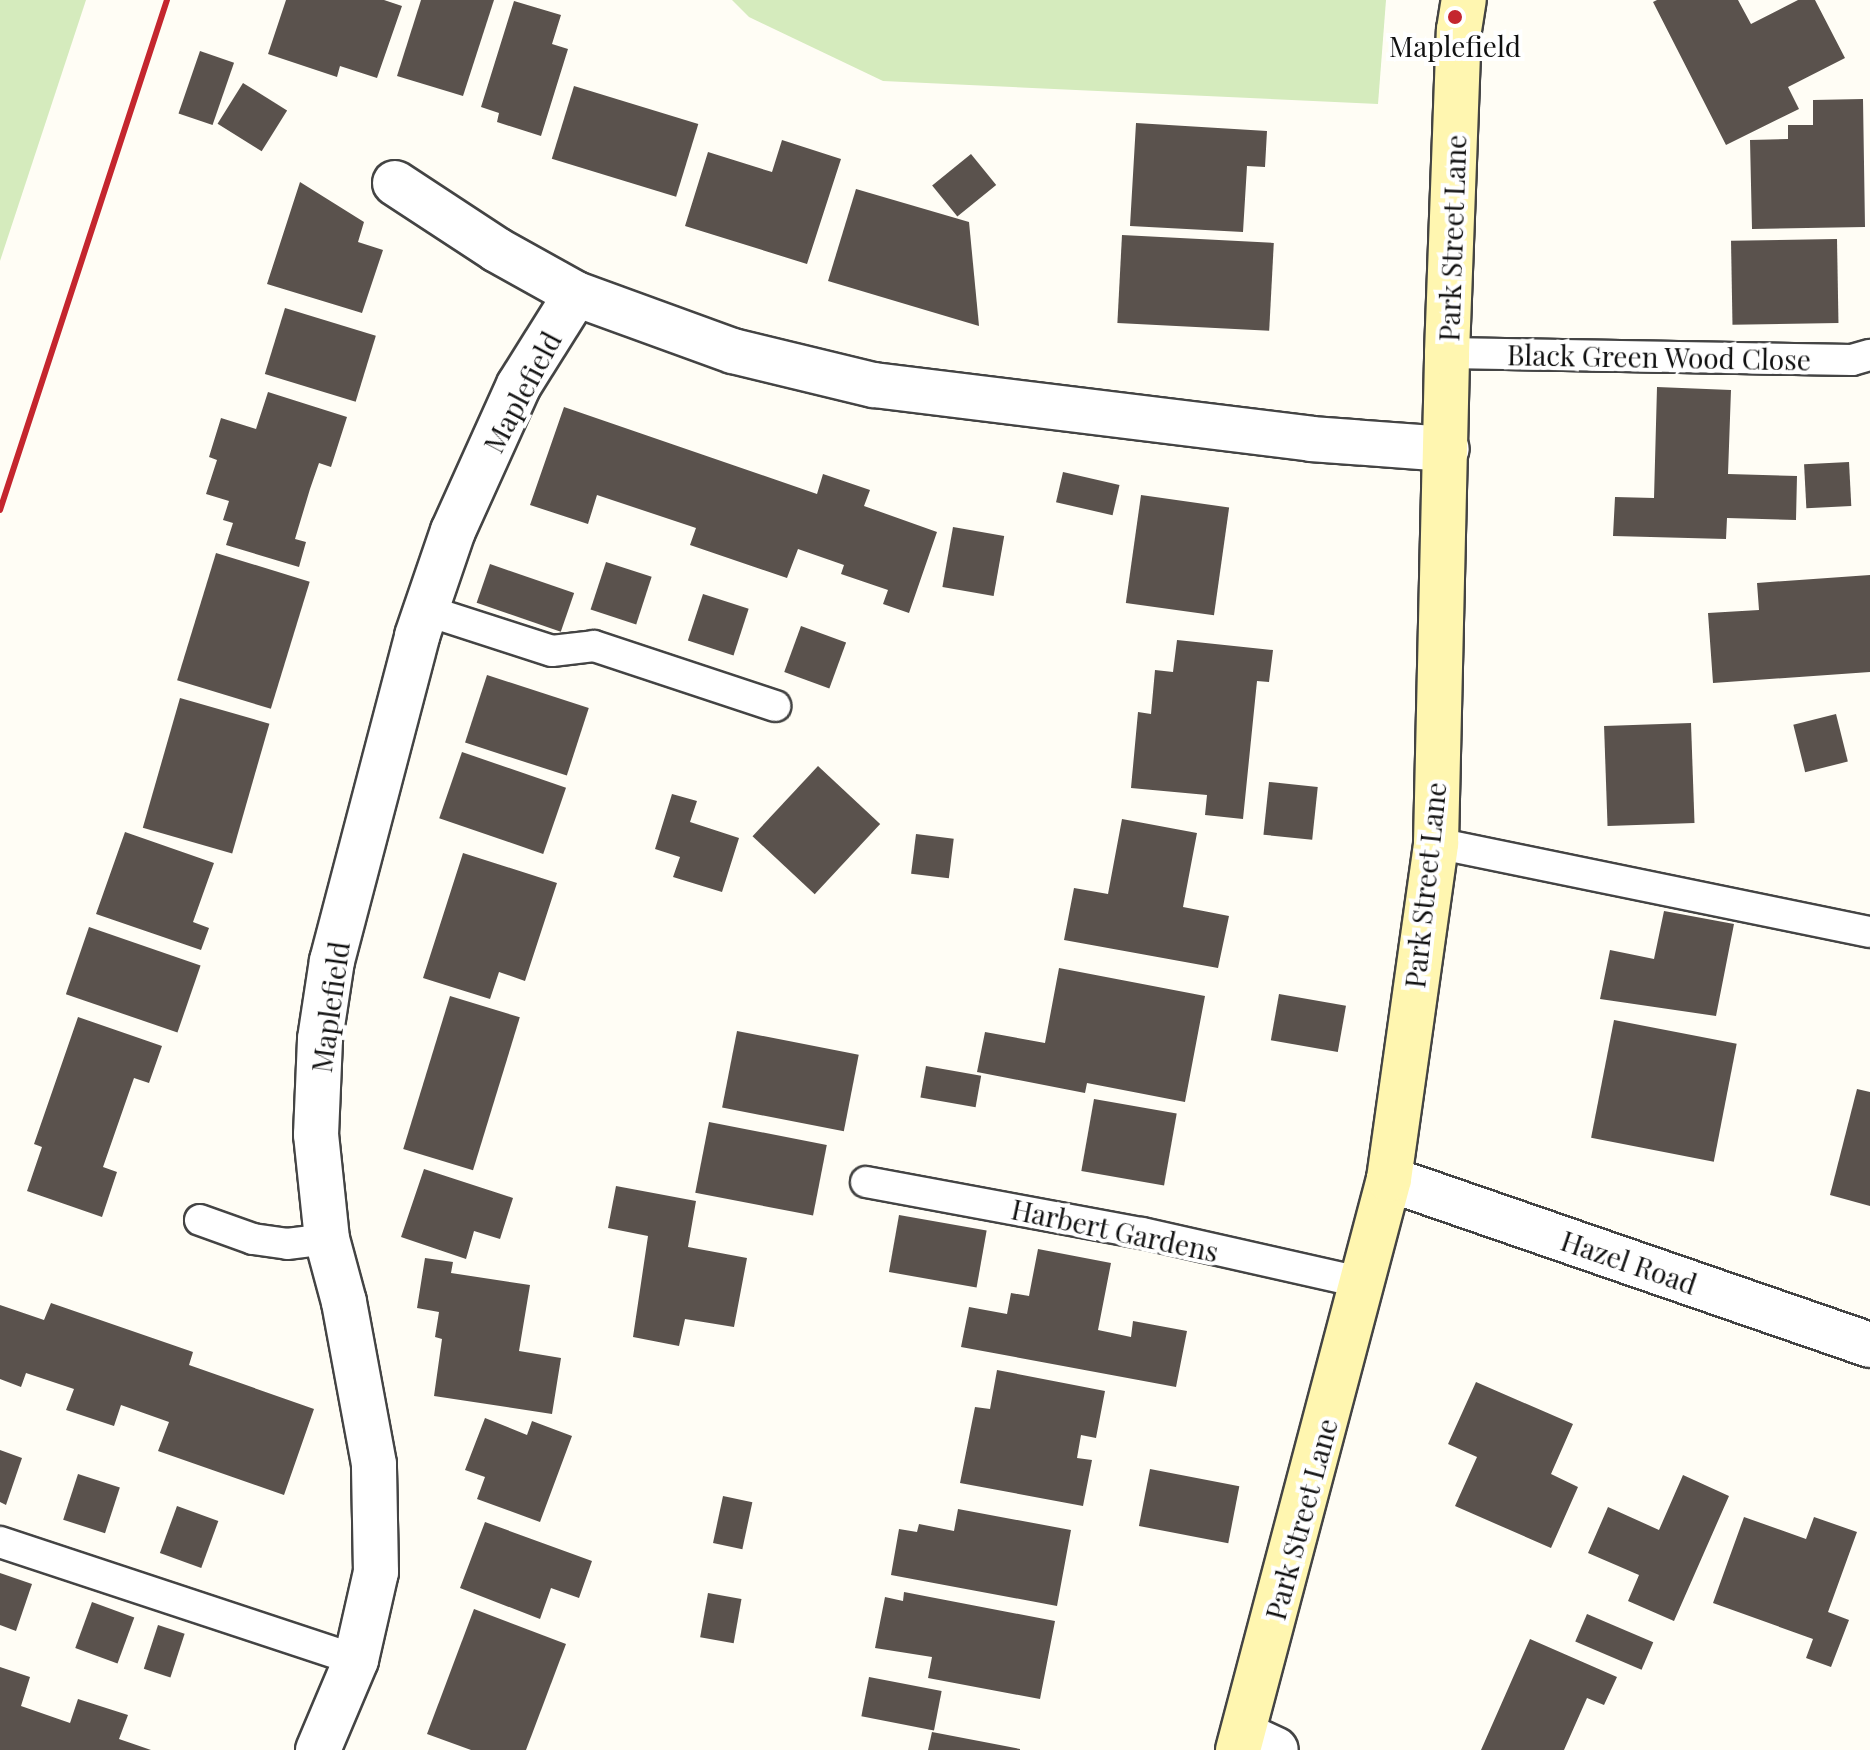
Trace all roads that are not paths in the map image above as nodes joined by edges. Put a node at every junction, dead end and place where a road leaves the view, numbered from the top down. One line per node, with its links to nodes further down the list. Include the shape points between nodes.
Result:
1 (1464, 0): 4 (street, Park Street Lane)
2 (395, 183): 3 (street)
3 (576, 294): 6 (street, via 733,351 874,385 1311,439); 7 (street, Maplefield, via 519,385 453,531)
4 (1447, 353): 5 (lane, Black Green Wood Close, via 1852,360); 6 (street, Park Street Lane)
5 (1870, 355)
6 (1447, 449): 9 (street, Park Street Lane)
7 (425, 610): 8 (lane, via 552,651 594,646); 14 (street, Maplefield, via 332,961 320,1039 316,1135)
8 (775, 706)
9 (1436, 843): 10 (lane); 11 (street, Park Street Lane)
10 (1870, 932)
11 (1389, 1179): 15 (street, Park Street Lane); 16 (street, Hazel Road)
12 (866, 1182): 15 (lane, Harbert Gardens, via 1142,1233)
13 (200, 1220): 14 (lane, via 253,1239 287,1244)
14 (327, 1239): 18 (street, Maplefield, via 374,1464 376,1572)
15 (1363, 1283): 19 (street, Park Street Lane)
16 (1870, 1345)
17 (0, 1542): 18 (lane)
18 (356, 1660): 20 (street, Maplefield)
19 (1253, 1745)
20 (318, 1750)

